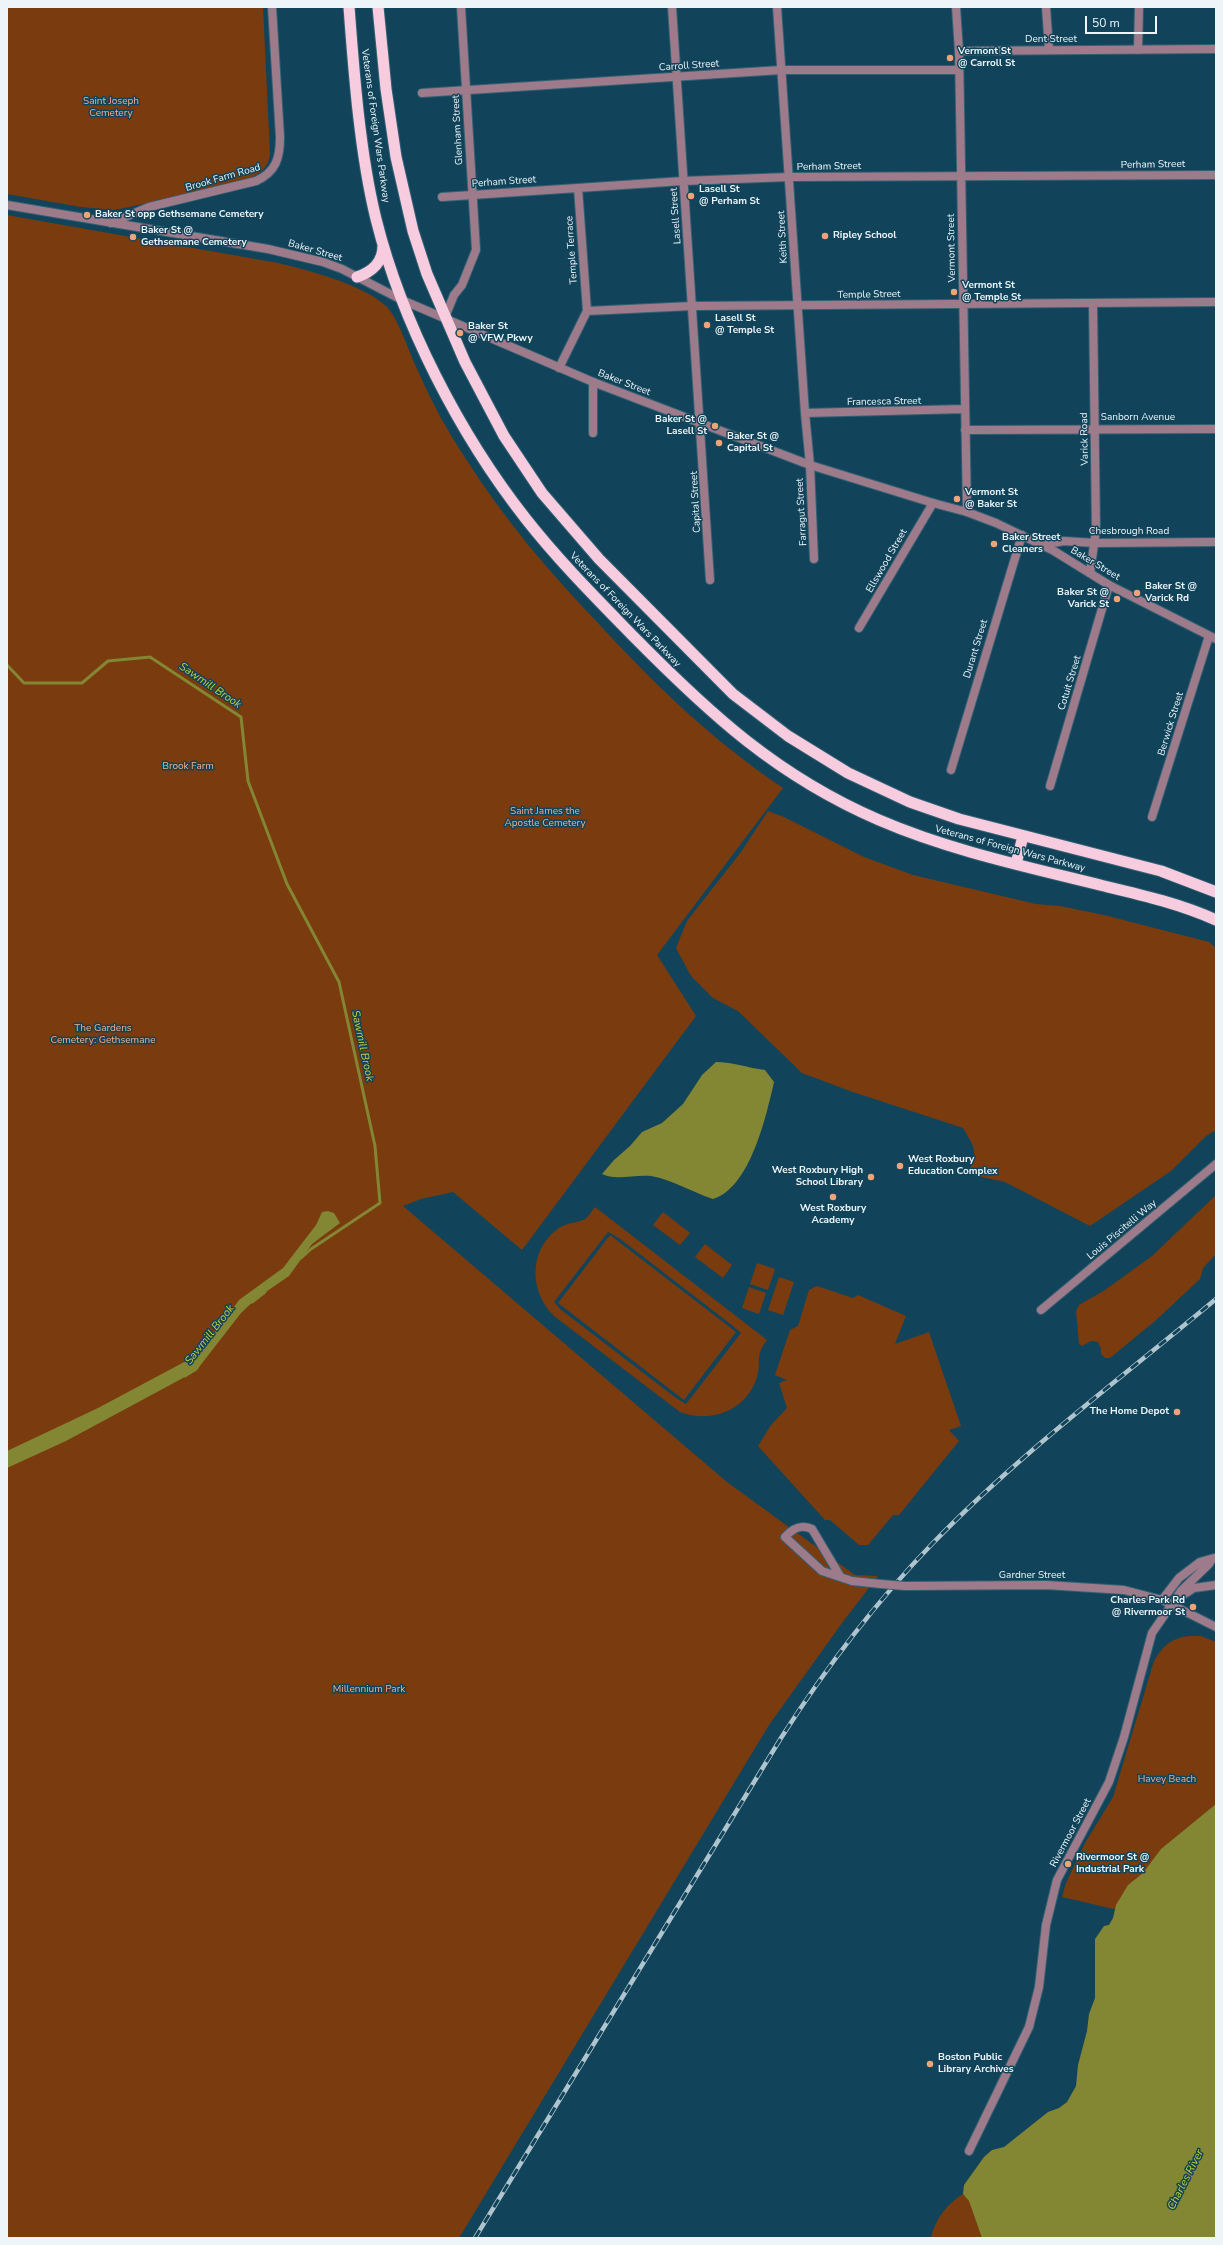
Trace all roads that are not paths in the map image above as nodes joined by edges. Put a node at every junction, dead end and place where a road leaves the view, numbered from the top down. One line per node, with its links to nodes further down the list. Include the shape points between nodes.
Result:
1 (272, 7): 27 (street, Brook Farm Road, via 280,137 279,157 275,168 267,176 256,181 149,207)
2 (348, 7): 28 (highway, Veterans of Foreign Wars Parkway, via 367,172)
3 (378, 7): 37 (highway, Veterans of Foreign Wars Parkway, via 390,123 403,191 420,258)
4 (461, 7): 17 (street, Glenham Street)
5 (672, 7): 16 (street, Lasell Street)
6 (777, 7): 14 (street, Keith Street)
7 (956, 7): 13 (street, Vermont Street)
8 (1046, 7): 10 (street)
9 (1139, 7): 12 (street)
10 (1049, 49): 12 (street, Dent Street); 13 (street, Dent Street)
11 (1216, 49): 12 (street, Dent Street)
12 (1138, 50)
13 (959, 51): 15 (street, Vermont Street)
14 (781, 70): 15 (street, Carroll Street); 16 (street, Carroll Street); 21 (street, Keith Street)
15 (958, 70): 19 (street, Vermont Street)
16 (677, 77): 17 (street, Carroll Street); 22 (street, Lasell Street)
17 (466, 90): 18 (street, Carroll Street); 24 (street, Glenham Street)
18 (422, 93)
19 (960, 175): 20 (street, Perham Street); 21 (street, Perham Street); 32 (street, Vermont Street)
20 (1216, 175)
21 (790, 177): 22 (street, Perham Street); 34 (street, Keith Street)
22 (683, 181): 23 (street, Perham Street); 35 (street, Lasell Street)
23 (578, 188): 24 (street, Perham Street); 36 (street, Temple Terrace)
24 (472, 194): 25 (street, Perham Street); 37 (street, Glenham Street, via 476,250 462,284)
25 (442, 197)
26 (7, 205): 27 (street, Baker Street)
27 (111, 223): 29 (street, Baker Street, via 294,254 323,262)
28 (383, 245): 29 (highway, via 383,253 376,266); 30 (highway, Veterans of Foreign Wars Parkway)
29 (357, 277): 30 (street, Baker Street)
30 (403, 301): 37 (street, Baker Street); 64 (highway, Veterans of Foreign Wars Parkway, via 432,367 458,417 515,506 572,573 698,701 774,762 844,804 887,824 931,840)
31 (1216, 302): 33 (street, Temple Street)
32 (964, 304): 33 (street, Temple Street); 34 (street, Temple Street); 40 (street, Vermont Street)
33 (1093, 304): 43 (street, Varick Road)
34 (797, 305): 35 (street, Temple Street); 41 (street, Keith Street)
35 (692, 306): 36 (street, Temple Street); 42 (street, Lasell Street)
36 (587, 310): 38 (street)
37 (444, 317): 38 (street, Baker Street); 63 (highway, Veterans of Foreign Wars Parkway, via 501,431 542,493 599,559 733,694 803,746 863,781 943,814)
38 (559, 368): 39 (street, Baker Street)
39 (593, 382): 42 (street, Baker Street); 46 (street)
40 (964, 410): 41 (street, Francesca Street); 45 (street, Vermont Street)
41 (805, 414): 47 (street, Keith Street)
42 (701, 424): 47 (street, Baker Street); 56 (street, Capital Street)
43 (1094, 428): 44 (street, Sanborn Avenue); 45 (street, Sanborn Avenue); 52 (street, Varick Road)
44 (1216, 429)
45 (965, 430): 49 (street, Vermont Street)
46 (593, 433)
47 (810, 465): 48 (street, Baker Street); 54 (street, Farragut Street)
48 (933, 503): 49 (street, Baker Street); 58 (street, Ellswood Street)
49 (967, 512): 50 (street, Baker Street)
50 (1022, 535): 53 (street, Baker Street); 60 (street, Durant Street)
51 (1216, 542): 52 (street, Chesbrough Road)
52 (1095, 543): 53 (street, Chesbrough Road, via 1064,541); 55 (street, Varick Road)
53 (1042, 545): 55 (street, Baker Street)
54 (814, 559)
55 (1090, 573): 57 (street, Baker Street)
56 (710, 580)
57 (1109, 585): 59 (street, Baker Street); 61 (street, Cotuit Street)
58 (859, 628)
59 (1212, 638): 62 (street, Berwick Street)
60 (951, 770)
61 (1050, 786)
62 (1152, 817)
63 (1023, 836): 64 (highway); 65 (highway, Veterans of Foreign Wars Parkway, via 1161,871)
64 (1016, 864): 66 (highway, Veterans of Foreign Wars Parkway, via 1170,903)
65 (1216, 892)
66 (1216, 920)
67 (1216, 1164): 68 (street, Louis Piscitelli Way)
68 (1041, 1310)
69 (1214, 1558): 72 (street, Rivermoor Street, via 1200,1562 1178,1578); 73 (street, Rivermoor Street, via 1181,1591)
70 (840, 1576): 70 (street, Gardner Street, via 812,1529 805,1526 797,1527 785,1537 822,1571); 72 (street, Gardner Street, bridge, via 852,1581 905,1586 1051,1585 1124,1590)
71 (1216, 1585): 73 (street, via 1194,1588)
72 (1162, 1600): 73 (street, Gardner Street)
73 (1172, 1605): 74 (street, Gardner Street); 75 (street, Rivermoor Street, via 1152,1633 1109,1782 1057,1880 1046,1925 1039,1987 1029,2028)
74 (1216, 1626)
75 (969, 2152)

